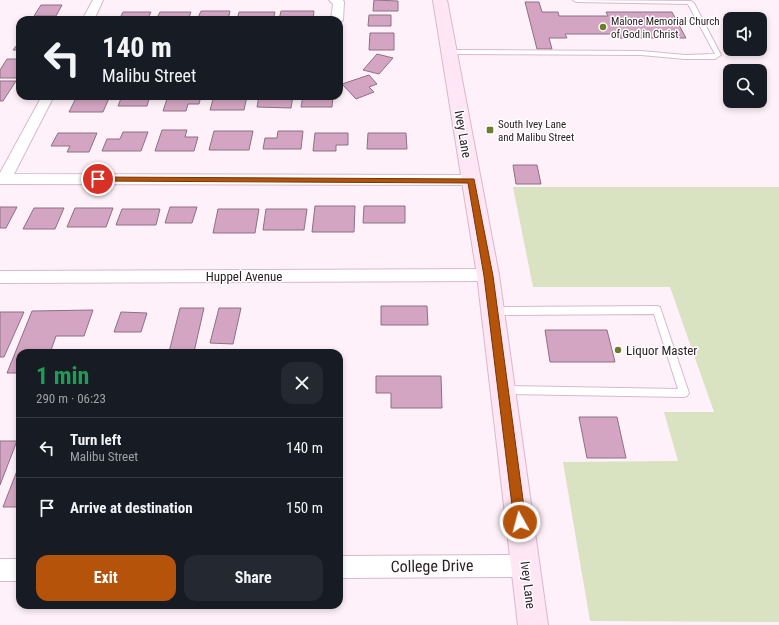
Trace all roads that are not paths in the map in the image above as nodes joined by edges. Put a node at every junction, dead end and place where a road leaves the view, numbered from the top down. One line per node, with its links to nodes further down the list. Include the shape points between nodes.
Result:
1 (98, 0): 5 (street)
2 (334, 0): 6 (street, via 339,2)
3 (440, 0): 7 (street, Ivey Lane)
4 (576, 0): 7 (lane, via 689,2 718,55 685,57 641,53)
5 (90, 16)
6 (337, 16)
7 (448, 52): 10 (street, Ivey Lane)
8 (46, 100): 9 (street)
9 (2, 179): 10 (street)
10 (471, 180): 11 (street, Ivey Lane)
11 (488, 276): 12 (street, Huppel Avenue); 13 (street, Ivey Lane)
12 (0, 277)
13 (493, 311): 14 (street, Ivey Lane); 14 (lane, via 657,310 684,393)
14 (503, 390): 15 (street, Ivey Lane)
15 (526, 566): 16 (street, College Drive); 19 (street, Ivey Lane)
16 (343, 567)
17 (0, 570): 18 (street)
18 (16, 570)
19 (533, 625)

